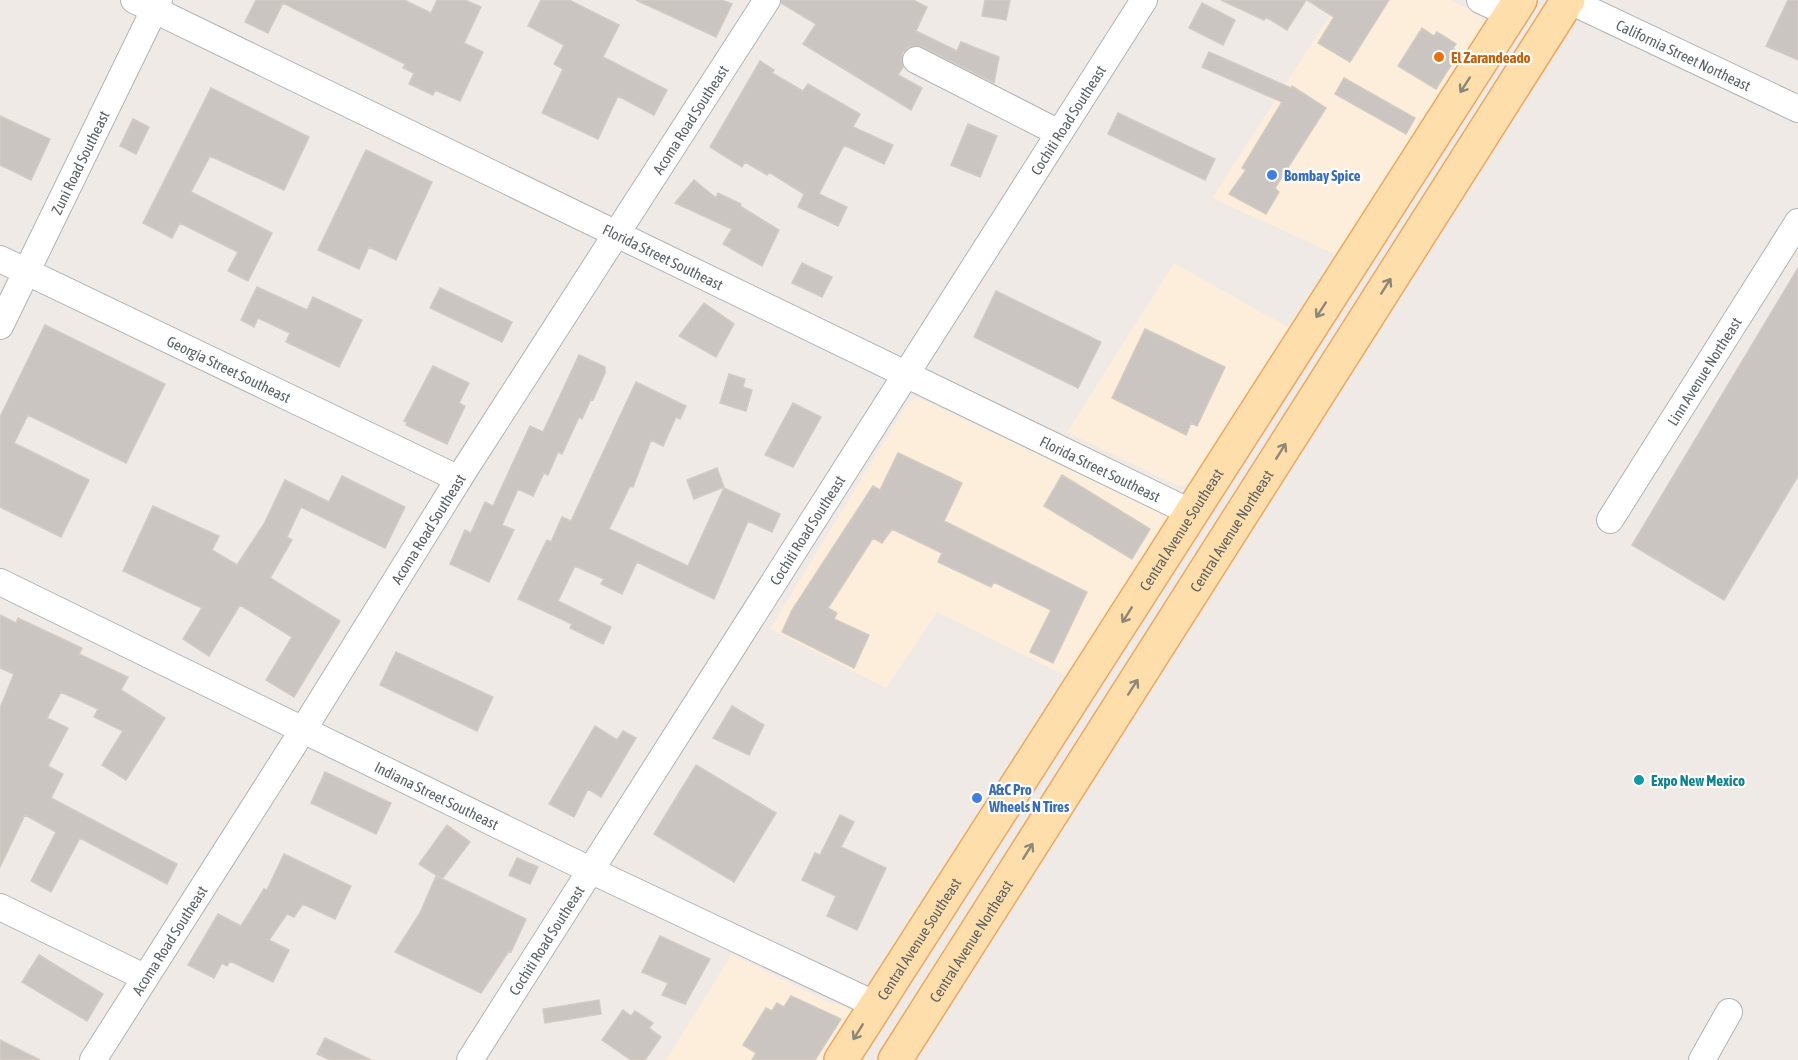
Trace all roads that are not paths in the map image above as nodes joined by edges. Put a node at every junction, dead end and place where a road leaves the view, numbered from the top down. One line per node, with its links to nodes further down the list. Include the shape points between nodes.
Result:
1 (767, 0): 11 (street, Acoma Road Southeast)
2 (1144, 0): 9 (street, Cochiti Road Southeast)
3 (1480, 0): 6 (street)
4 (1568, 0): 8 (street, California Street Northeast); 29 (main road, Central Avenue Northeast, one-way to 4)
5 (149, 3): 11 (street, Florida Street Southeast); 13 (street, Zuni Road Southeast)
6 (1515, 7): 17 (main road, Central Avenue Southeast, one-way to 17)
7 (916, 60): 9 (street)
8 (1798, 109)
9 (1059, 133): 15 (street, Cochiti Road Southeast)
10 (1798, 222): 18 (street, Linn Avenue Northeast)
11 (615, 233): 15 (street, Florida Street Southeast); 16 (street, Acoma Road Southeast)
12 (0, 259): 13 (street, Georgia Street Southeast)
13 (26, 271): 14 (street, Zuni Road Southeast); 16 (street, Georgia Street Southeast)
14 (0, 326)
15 (907, 374): 17 (street, Florida Street Southeast); 21 (street, Cochiti Road Southeast)
16 (459, 479): 20 (street, Acoma Road Southeast)
17 (1192, 513): 24 (main road, Central Avenue Southeast, one-way to 24)
18 (1610, 520)
19 (0, 582): 20 (street, Indiana Street Southeast)
20 (303, 730): 21 (street, Indiana Street Southeast); 23 (street, Acoma Road Southeast)
21 (590, 870): 24 (street, Indiana Street Southeast); 27 (street, Cochiti Road Southeast)
22 (0, 907): 23 (street)
23 (144, 977): 26 (street, Acoma Road Southeast)
24 (876, 1005): 28 (main road, Central Avenue Southeast, one-way to 28)
25 (1729, 1012): 30 (street)
26 (93, 1060)
27 (470, 1060)
28 (841, 1060)
29 (895, 1060)
30 (1702, 1060)

